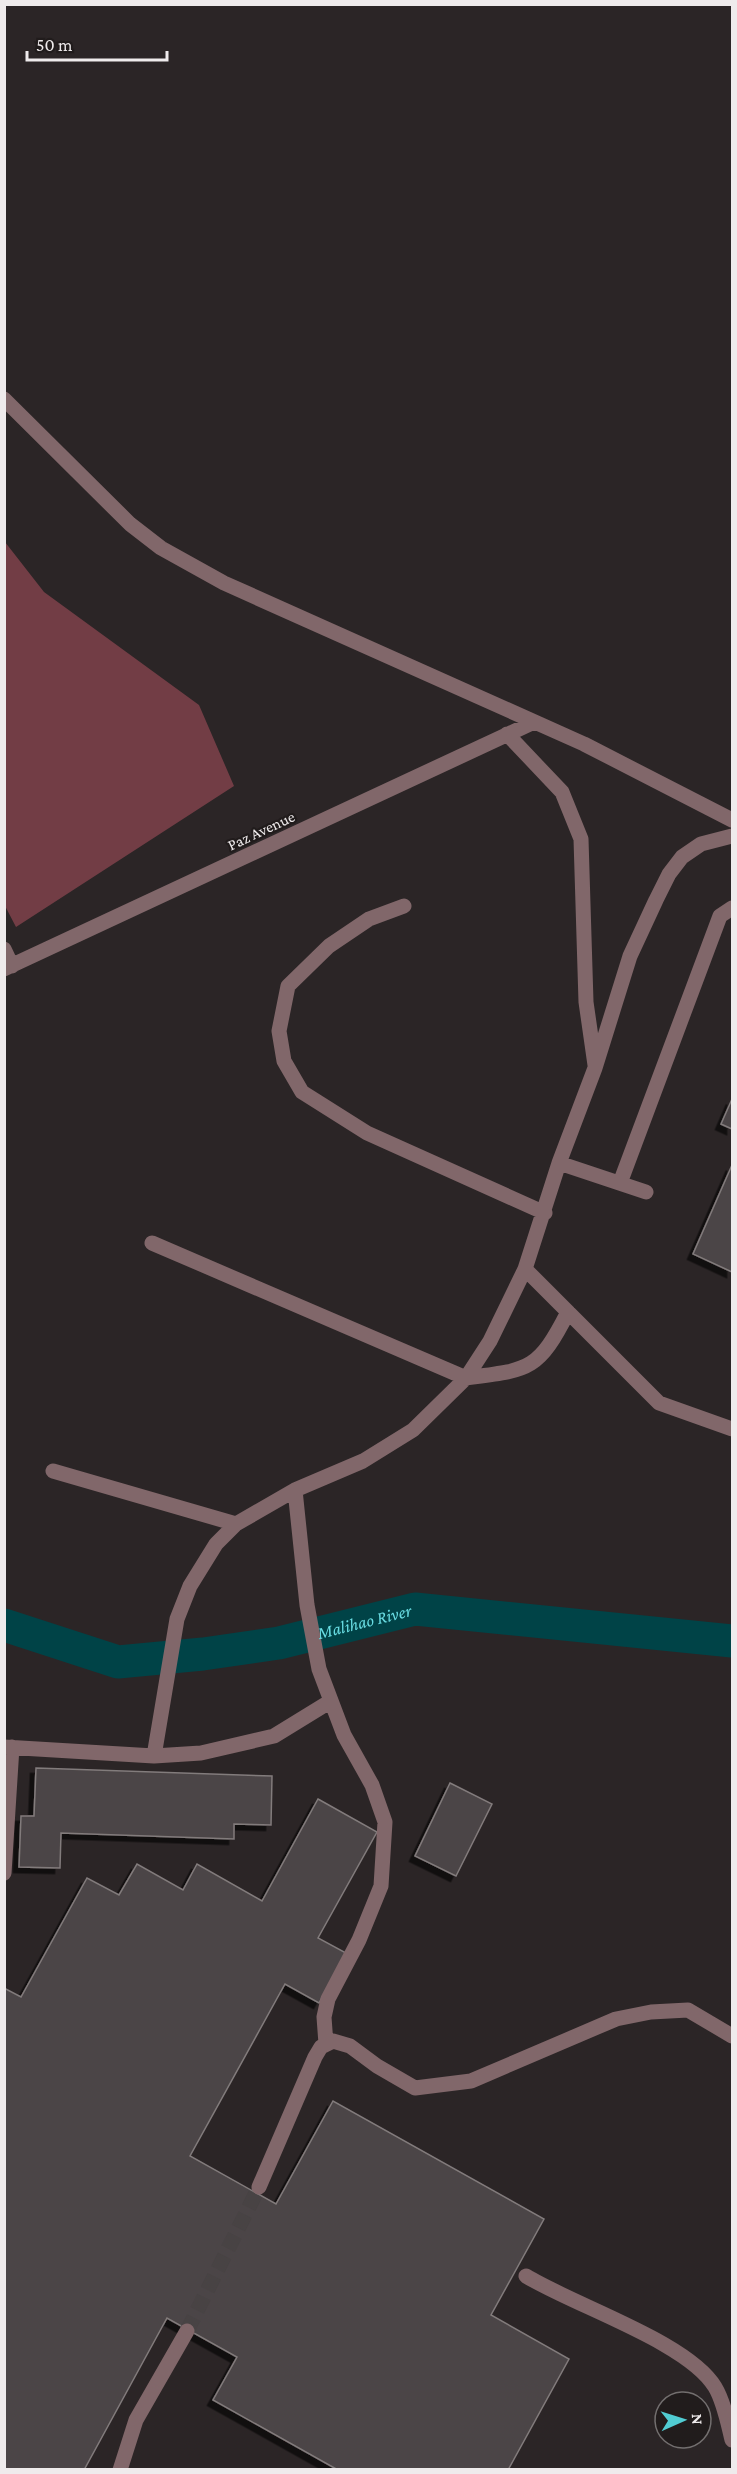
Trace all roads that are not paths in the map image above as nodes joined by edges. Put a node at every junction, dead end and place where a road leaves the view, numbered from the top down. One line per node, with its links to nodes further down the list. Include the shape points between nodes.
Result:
1 (4, 399): 2 (street, via 130,524 186,564)
2 (532, 723): 3 (street, Paz Avenue); 4 (street, via 584,744)
3 (507, 734): 9 (street, Paz Avenue); 10 (street, via 562,792 581,839 586,1002)
4 (732, 820)
5 (732, 836): 10 (street, via 701,844 682,857 669,874 630,956)
6 (404, 906): 14 (street, via 369,919 329,946 288,986 279,1031 284,1061 302,1092 367,1133)
7 (732, 908): 12 (street, via 720,916)
8 (4, 949): 9 (street)
9 (8, 967)
10 (595, 1068): 11 (street)
11 (559, 1162): 12 (street); 14 (street)
12 (620, 1183): 13 (street)
13 (646, 1192)
14 (545, 1213): 16 (street)
15 (152, 1243): 18 (street)
16 (525, 1269): 17 (street); 18 (street, via 490,1341)
17 (568, 1312): 18 (street, via 552,1343 519,1371); 19 (street, via 659,1403)
18 (466, 1378): 21 (street, via 413,1430 363,1461)
19 (732, 1429)
20 (54, 1471): 22 (street)
21 (295, 1490): 22 (street); 23 (street, via 307,1605 319,1669)
22 (236, 1524): 25 (street, via 200,1566 177,1619)
23 (331, 1701): 25 (street, via 274,1736 201,1753); 28 (street, via 383,1812 385,1843 381,1887 328,2000 324,2017)
24 (8, 1747): 25 (street); 26 (street)
25 (154, 1756)
26 (4, 1873)
27 (732, 2036): 28 (street, via 688,2010 651,2012 616,2019 471,2080 415,2088 350,2046 333,2041)
28 (326, 2044): 29 (street, via 315,2057)
29 (259, 2187)
30 (526, 2276): 32 (street, via 700,2367 717,2389)
31 (187, 2331): 33 (street, via 136,2420)
32 (732, 2440)
33 (120, 2469)

